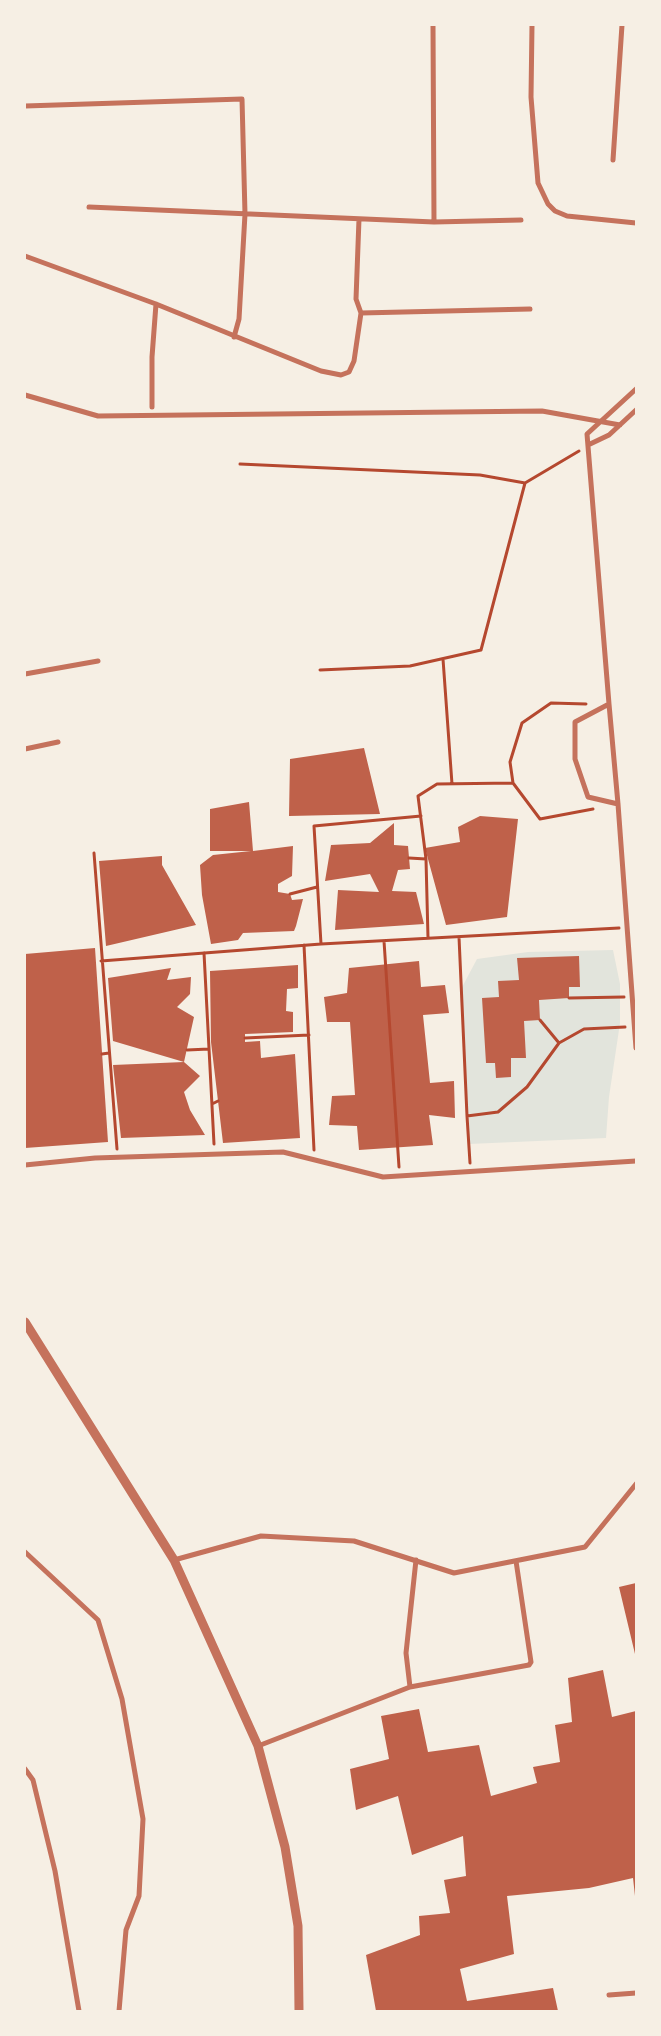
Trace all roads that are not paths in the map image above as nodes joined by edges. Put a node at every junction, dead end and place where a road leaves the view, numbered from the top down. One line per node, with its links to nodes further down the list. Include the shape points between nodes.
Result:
1 (433, 25): 10 (street)
2 (532, 25): 11 (street, via 531,97 538,184 548,204 567,216)
3 (622, 25): 5 (street)
4 (25, 106): 7 (street, via 242,99)
5 (613, 160)
6 (89, 207): 7 (street)
7 (245, 214): 8 (street); 16 (street, via 239,319)
8 (359, 219): 10 (street); 15 (street, via 356,299)
9 (521, 220): 10 (street)
10 (434, 222)
11 (636, 223)
12 (25, 256): 13 (street)
13 (156, 304): 16 (street); 19 (street)
14 (530, 309): 15 (street)
15 (361, 313): 16 (street, via 354,361 349,372 341,375 321,371)
16 (234, 337)
17 (636, 389): 21 (street)
18 (25, 395): 21 (street, via 98,416 542,411)
19 (152, 407)
20 (636, 410): 22 (street)
21 (600, 422): 22 (street); 23 (street, via 587,434)
22 (620, 425): 23 (street, via 609,435)
23 (588, 445): 26 (street)
24 (98, 661): 25 (street)
25 (25, 674)
26 (609, 704): 29 (street); 29 (street, via 575,722 576,759 588,797)
27 (58, 742): 28 (street)
28 (25, 750)
29 (618, 804): 30 (street)
30 (636, 1048)
31 (636, 1161): 32 (street, via 383,1177 283,1152 118,1157)
32 (25, 1164)
33 (25, 1322): 36 (street)
34 (636, 1484): 38 (street, via 585,1547)
35 (25, 1552): 45 (street, via 98,1620 122,1699 143,1819 139,1896 126,1930)
36 (174, 1560): 37 (street, via 261,1536 354,1541); 40 (street)
37 (416, 1560): 38 (street, via 454,1573); 39 (street, via 406,1653)
38 (516, 1561): 39 (street, via 529,1665)
39 (410, 1686): 40 (street)
40 (258, 1746): 46 (street, via 285,1847 296,1916)
41 (25, 1770): 44 (street, via 33,1780 55,1871)
42 (636, 1993): 43 (street)
43 (609, 1995)
44 (79, 2011)
45 (119, 2011)
46 (299, 2011)

